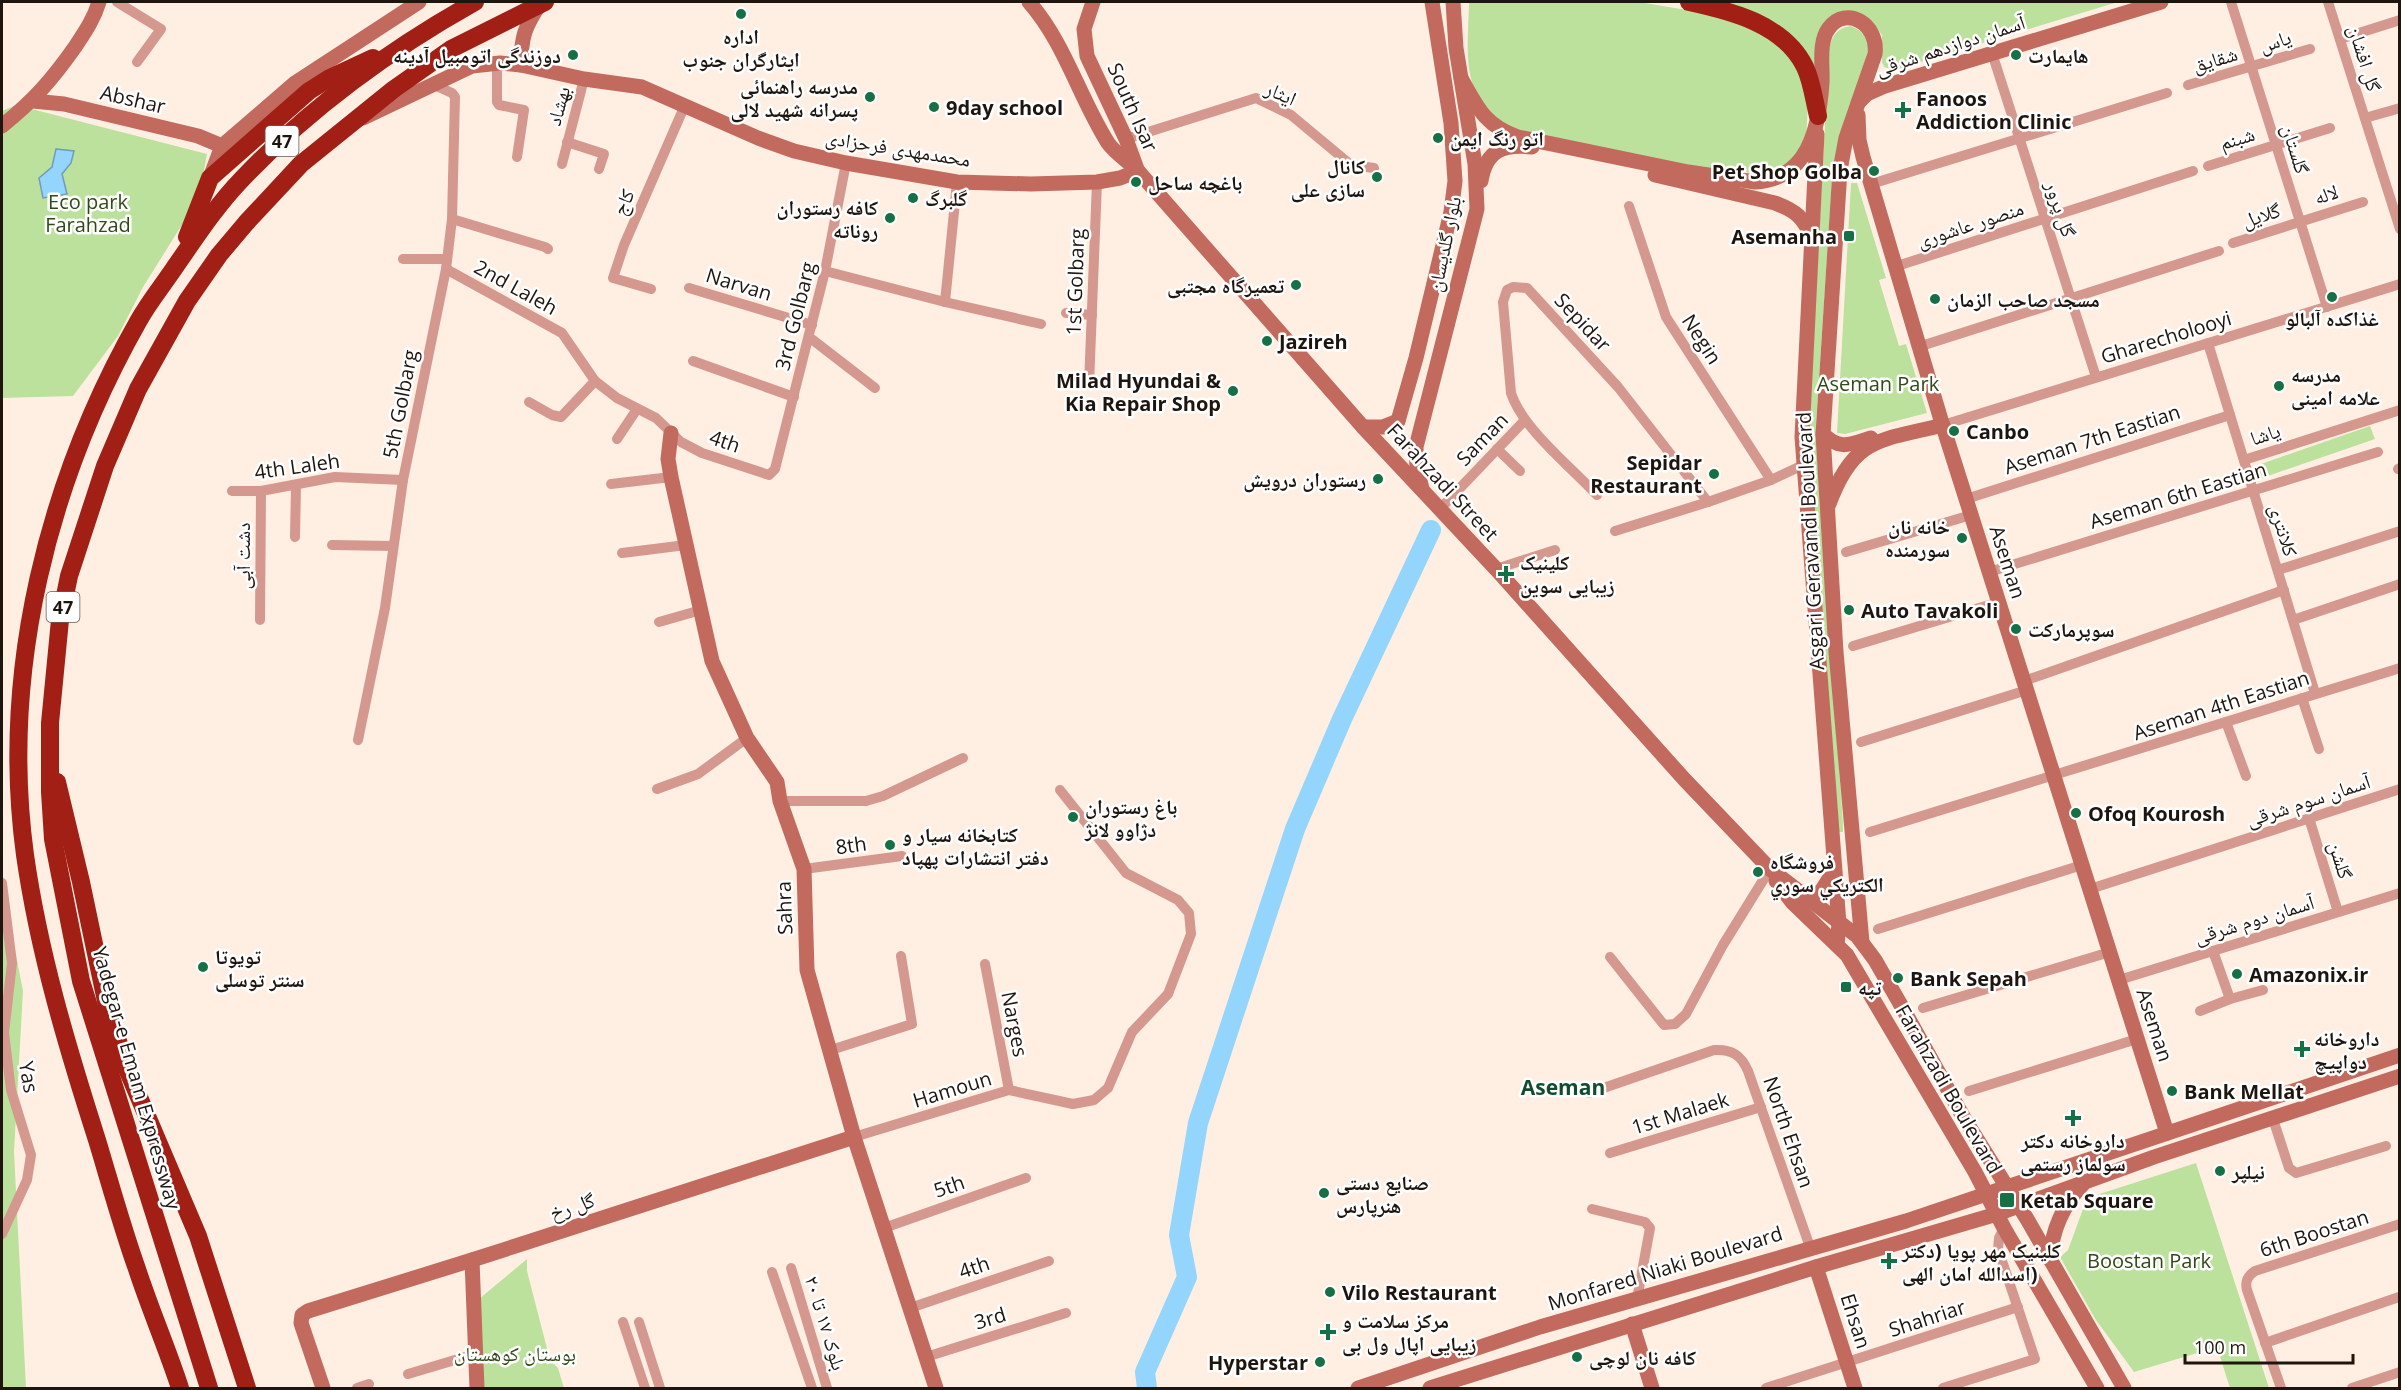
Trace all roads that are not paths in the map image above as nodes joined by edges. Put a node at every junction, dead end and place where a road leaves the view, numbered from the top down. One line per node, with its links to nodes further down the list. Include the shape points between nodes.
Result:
1 (99, 2): 30 (street, via 94,18)
2 (117, 2): 20 (street, via 161,29)
3 (418, 2): 43 (street, via 296,83)
4 (476, 2): 16 (highway, 47)
5 (543, 2): 22 (street, via 525,26); 36 (highway, Yadegar-e Emam Expressway / 47, via 443,55)
6 (1029, 2): 50 (street, South Isar, via 1063,53 1110,145)
7 (1093, 2): 39 (street, South Isar, via 1084,29 1087,56)
8 (1432, 2): 98 (street, بلوار گلدیسان, via 1451,123 1455,181 1451,212)
9 (1453, 2): 25 (street, بلوار گلدیسان)
10 (1689, 2): 34 (highway, via 1749,19 1789,45 1806,68)
11 (2161, 2): 19 (street, آسمان دوازدهم شرقی)
12 (2231, 2): 23 (street, گلستان)
13 (2328, 2): 15 (street, گل افشان)
14 (2400, 20): 15 (street)
15 (2340, 39): 35 (street, گل افشان)
16 (410, 41): 52 (highway, via 328,79 309,92); 70 (highway, 47, via 268,153 211,215)
17 (1876, 44): 24 (street, via 1878,65 1884,73); 31 (street, Asgari Geravandi Boulevard); 34 (street, via 1874,34 1858,20 1847,19 1829,28 1822,54)
18 (2310, 49): 23 (street, یاس)
19 (1992, 52): 24 (street, آسمان دوازدهم شرقی); 40 (street, گل پرور)
20 (137, 62)
21 (497, 64): 22 (street, محمدمهدی فرحزادی); 27 (street, محمدمهدی فرحزادی, via 472,66); 44 (street, via 497,102 524,110)
22 (521, 65): 26 (street, محمدمهدی فرحزادی)
23 (2252, 67): 28 (street, شقایق); 42 (street, گلستان)
24 (1924, 74): 31 (street, آسمان دوازدهم شرقی, via 1876,90)
25 (1461, 78): 34 (street, via 1486,119 1510,135 1755,182 1778,179 1796,167 1804,157); 58 (street, بلوار گلدیسان)
26 (584, 79): 32 (street, محمدمهدی فرحزادی, via 642,87); 41 (street, بهشاد)
27 (434, 85): 36 (street, محمدمهدی فرحزادی); 62 (street, 5th Golbarg, via 455,97)
28 (2188, 85)
29 (2167, 93): 40 (street)
30 (33, 101): 37 (street); 43 (street, Abshar, via 64,104 198,136)
31 (1858, 103): 55 (street, Aseman, via 1859,140); 56 (street, Asgari Geravandi Boulevard, via 1846,138)
32 (685, 105): 45 (street, محمدمهدی فرحزادی, via 794,151); 76 (street, کاج, via 613,278)
33 (2400, 108): 35 (street)
34 (1818, 116): 65 (street, Asgari Geravandi Boulevard)
35 (2365, 118): 57 (street, گل افشان)
36 (348, 125): 155 (highway, Yadegar-e Emam Expressway / 47, via 294,171 219,255 187,301 138,389 105,466 69,576 60,620)
37 (2, 126)
38 (2330, 128): 42 (street, شبنم)
39 (1126, 139): 48 (street, ایثار, via 1256,98 1291,115 1351,165); 50 (street, South Isar)
40 (2020, 139): 55 (street); 61 (street, گل پرور)
41 (567, 142): 46 (street, بهشاد); 49 (street, بهشاد, via 604,153)
42 (2276, 145): 47 (street, شبنم); 63 (street, گلستان)
43 (222, 146): 52 (street)
44 (517, 157)
45 (846, 163): 53 (street, محمدمهدی فرحزادی); 73 (street, 3rd Golbarg)
46 (562, 164)
47 (2208, 166)
48 (1374, 168)
49 (599, 169)
50 (1138, 171): 54 (street, محمدمهدی فرحزادی); 100 (street, Farahzadi Street)
51 (2193, 171): 61 (street, منصور عاشوری)
52 (210, 178): 70 (highway)
53 (957, 182): 54 (street, محمدمهدی فرحزادی); 78 (street)
54 (1097, 182): 81 (street, 1st Golbarg)
55 (1871, 184): 56 (street, via 1863,173 1852,170); 72 (street, Aseman)
56 (1838, 189): 103 (street, Asgari Geravandi Boulevard)
57 (2395, 198): 64 (street, گل افشان)
58 (1477, 202): 65 (street, via 1483,169 1489,157 1500,149 1550,149 1775,203 1800,215); 101 (street, بلوار گلدیسان)
59 (2363, 202): 63 (street, لاله)
60 (1629, 206): 113 (street, Negin, via 1666,317)
61 (2045, 218): 72 (street, منصور عاشوری); 77 (street, گل پرور)
62 (452, 219): 67 (street); 71 (street, 5th Golbarg)
63 (2300, 221): 66 (street, گلایل); 79 (street, گلستان)
64 (2400, 228)
65 (1812, 238): 108 (street, Asgari Geravandi Boulevard)
66 (2233, 243)
67 (548, 249)
68 (2219, 251): 77 (street)
69 (403, 259): 71 (street)
70 (177, 264): 243 (highway, 47, via 140,318 95,408 51,529 27,638 19,773 25,854 54,996 136,1268)
71 (446, 264): 89 (street, 2nd Laleh, via 562,333); 112 (street, 5th Golbarg)
72 (1894, 267): 86 (street, Aseman)
73 (825, 271): 78 (street); 83 (street, 3rd Golbarg)
74 (2400, 285): 79 (street, Gharecholooyi)
75 (689, 288): 83 (street, Narvan)
76 (651, 289)
77 (2071, 298): 86 (street); 88 (street, گل پرور)
78 (945, 302): 82 (street)
79 (2327, 306): 85 (street, Gharecholooyi)
80 (1066, 313): 81 (street)
81 (1092, 315): 90 (street, 1st Golbarg, via 1089,385)
82 (1041, 324)
83 (812, 325): 84 (street, 3rd Golbarg)
84 (809, 337): 91 (street); 92 (street, 3rd Golbarg)
85 (2208, 343): 88 (street, Gharecholooyi); 96 (street, کلانتری)
86 (1918, 347): 99 (street, Aseman)
87 (693, 361): 92 (street)
88 (2096, 377): 99 (street, Gharecholooyi)
89 (595, 381): 93 (street, via 561,417); 94 (street, 2nd Laleh)
90 (1062, 383)
91 (875, 388)
92 (794, 397): 110 (street, 3rd Golbarg)
93 (529, 402)
94 (637, 409): 102 (street, 2nd Laleh, via 656,418); 104 (street)
95 (2400, 410): 107 (street, یاشا)
96 (2230, 415): 107 (street, کلانتری); 121 (street, Aseman 7th Eastian)
97 (1525, 420): 105 (street, Saman); 120 (street); 122 (street, Sepidar, via 1511,393 1505,340 1503,302 1507,290 1513,287 1527,288 1618,387)
98 (1398, 421): 100 (street, via 1383,427); 101 (street, via 1405,431)
99 (1942, 422): 103 (street, via 1850,444 1835,444); 121 (street, Aseman); 124 (street, via 1876,442 1859,452 1841,477)
100 (1363, 427): 119 (street, Farahzadi Street)
101 (1420, 428): 119 (street, بلوار گلدیسان, via 1416,447)
102 (671, 433): 110 (street, 4th, via 702,453); 111 (street, Sahra)
103 (1823, 434): 124 (street, Asgari Geravandi Boulevard)
104 (617, 439)
105 (1497, 449): 109 (street); 123 (street, Saman)
106 (2378, 452): 116 (street, Aseman 6th Eastian)
107 (2244, 460): 116 (street, کلانتری)
108 (1803, 465): 113 (street); 166 (street, Asgari Geravandi Boulevard)
109 (1520, 471)
110 (771, 474)
111 (671, 477): 114 (street); 130 (street, Sahra)
112 (403, 480): 115 (street, 4th Laleh, via 335,477); 131 (street, 5th Golbarg)
113 (1771, 480): 122 (street)
114 (611, 484)
115 (296, 485): 118 (street, 4th Laleh); 128 (street)
116 (2253, 490): 136 (street, کلانتری); 137 (street, Aseman 6th Eastian)
117 (232, 491): 118 (street, 4th Laleh)
118 (261, 492): 142 (street, دشت آبی)
119 (1423, 492): 123 (street, Farahzadi Street)
120 (1597, 495)
121 (1966, 499): 125 (street, Aseman)
122 (1708, 502): 126 (street)
123 (1440, 509): 135 (street, Farahzadi Street)
124 (1827, 510): 165 (street, Asgari Geravandi Boulevard)
125 (1971, 515): 133 (street); 137 (street, Aseman)
126 (1615, 531)
127 (2400, 531): 136 (street)
128 (295, 537)
129 (332, 545): 131 (street)
130 (686, 545): 134 (street); 141 (street, Sahra)
131 (393, 546): 152 (street, 5th Golbarg, via 385,608)
132 (1555, 550): 135 (street)
133 (1846, 552)
134 (622, 553)
135 (1496, 569): 169 (street, Farahzadi Street)
136 (2277, 570): 139 (street, کلانتری)
137 (1989, 572): 140 (street, Aseman)
138 (2400, 584): 143 (street)
139 (2284, 591): 143 (street, کلانتری); 147 (street)
140 (1999, 602): 145 (street); 147 (street, Aseman)
141 (701, 610): 144 (street); 151 (street, Sahra, via 712,661)
142 (260, 620)
143 (2293, 620): 148 (street, کلانتری)
144 (659, 622)
145 (1852, 646)
146 (2400, 668): 148 (street, Aseman 4th Eastian)
147 (2025, 685): 153 (street); 158 (street, Aseman)
148 (2315, 693): 149 (street, Aseman 4th Eastian)
149 (2302, 698): 150 (street, Aseman 4th Eastian); 154 (street)
150 (2226, 722): 157 (street); 158 (street, Aseman 4th Eastian)
151 (747, 738): 159 (street, via 698,774); 162 (street, Sahra, via 777,782)
152 (358, 741)
153 (1860, 742)
154 (2319, 749)
155 (50, 751): 244 (highway, Yadegar-e Emam Expressway / 47, via 53,839 81,981); 245 (highway, via 107,1006 127,1070 198,1236)
156 (963, 758): 162 (street, via 866,801)
157 (2246, 776)
158 (2054, 777): 164 (street, Aseman 4th Eastian); 168 (street, Aseman)
159 (657, 789)
160 (2400, 789): 163 (street, آسمان سوم شرقی)
161 (1060, 790): 195 (street, Hamoun, via 1126,873 1179,900 1189,913 1191,934 1168,994 1132,1032 1108,1088 1094,1100 1073,1104)
162 (780, 801): 170 (street, Sahra)
163 (2309, 818): 173 (street, آسمان سوم شرقی); 176 (street, گلشن)
164 (1870, 832)
165 (1851, 838): 166 (street); 179 (street, Asgari Geravandi Boulevard)
166 (1833, 840): 171 (street, Asgari Geravandi Boulevard)
167 (902, 856): 170 (street, 8th)
168 (2082, 865): 173 (street, Aseman); 178 (street)
169 (1770, 869): 175 (street, Farahzadi Boulevard); 180 (street, Farahzadi Boulevard, via 1792,902); 184 (street, via 1686,1014 1675,1024 1664,1025)
170 (804, 870): 192 (street, Sahra, via 807,970)
171 (1834, 871): 175 (street, via 1820,893); 177 (street, Asgari Geravandi Boulevard)
172 (2, 883): 215 (street, Yas, via 12,963 4,1033 10,1090 31,1155 27,1180)
173 (2090, 889): 182 (street, Aseman)
174 (2400, 893): 176 (street, آسمان دوم شرقی)
175 (1801, 894): 177 (street, Farahzadi Boulevard)
176 (2338, 912): 181 (street, آسمان دوم شرقی)
177 (1839, 924): 179 (street, Farahzadi Boulevard); 180 (street, Asgari Geravandi Boulevard)
178 (1878, 929)
179 (1862, 942): 200 (street, Farahzadi Boulevard)
180 (1837, 945): 201 (street, Farahzadi Boulevard, via 1863,981)
181 (2213, 951): 186 (street, آسمان دوم شرقی); 188 (street)
182 (2110, 952): 186 (street, Aseman); 189 (street)
183 (901, 956): 192 (street, via 912,1024)
184 (1610, 957)
185 (985, 964): 195 (street, Narges)
186 (2118, 980): 191 (street, Aseman)
187 (2263, 990): 188 (street)
188 (2230, 999): 190 (street)
189 (1923, 1008)
190 (2200, 1011)
191 (2137, 1039): 196 (street); 202 (street, Aseman)
192 (831, 1050): 203 (street, Sahra)
193 (2400, 1055): 202 (street, Monfared Niaki Boulevard)
194 (2400, 1076): 199 (street)
195 (1009, 1090): 203 (street, Hamoun)
196 (1969, 1090)
197 (1589, 1093): 198 (street, North Ehsan, via 1714,1050 1731,1051 1744,1061)
198 (1761, 1107): 205 (street, 1st Malaek); 216 (street, North Ehsan)
199 (2273, 1119): 204 (street, via 2289,1168 2296,1173); 207 (street)
200 (1965, 1120): 201 (street, via 1965,1132); 208 (street, Farahzadi Boulevard)
201 (1947, 1129): 209 (street, Farahzadi Boulevard)
202 (2167, 1133): 208 (street, Monfared Niaki Boulevard)
203 (854, 1137): 214 (street, Sahra); 218 (street, گل رخ)
204 (2386, 1146)
205 (1610, 1153)
206 (1026, 1178): 214 (street, 5th)
207 (2085, 1182): 210 (street); 217 (street, via 2059,1220)
208 (2006, 1186): 209 (street, Monfared Niaki Boulevard); 210 (street, Farahzadi Boulevard)
209 (1985, 1193): 212 (street, Farahzadi Boulevard); 216 (street, Monfared Niaki Boulevard, via 1906,1221)
210 (2019, 1205): 212 (street); 217 (street)
211 (1592, 1209): 224 (street, via 1645,1222 1650,1228)
212 (2000, 1221): 220 (street); 225 (street, via 1998,1249); 233 (street)
213 (2400, 1224): 234 (street, 6th Boostan, via 2249,1276 2246,1285)
214 (884, 1228): 226 (street, Sahra)
215 (2, 1234)
216 (1810, 1247): 224 (street, Monfared Niaki Boulevard)
217 (2050, 1259): 232 (street)
218 (472, 1260): 236 (street); 246 (street, گل رخ, via 302,1315 301,1323)
219 (1049, 1261): 226 (street, 4th)
220 (1816, 1267): 230 (street); 238 (street, Ehsan)
221 (791, 1268): 252 (street, بلوک ۱۷ تا ۲۰)
222 (772, 1272): 251 (street)
223 (2399, 1297): 234 (street)
224 (1637, 1299): 231 (street, Monfared Niaki Boulevard)
225 (2018, 1307): 238 (street, Shahriar); 259 (street, via 2036,1359)
226 (910, 1308): 237 (street, Sahra)
227 (1066, 1313): 237 (street, 3rd)
228 (623, 1322): 249 (street)
229 (639, 1322): 250 (street)
230 (1632, 1324): 235 (street); 256 (street)
231 (1540, 1327): 235 (street, via 1536,1343); 254 (street, Monfared Niaki Boulevard)
232 (2088, 1327): 233 (street, via 2074,1326); 261 (street)
233 (2068, 1337): 260 (street)
234 (2265, 1342): 262 (street)
235 (1552, 1350): 241 (street)
236 (476, 1354): 240 (street); 248 (street)
237 (926, 1357): 253 (street, Sahra)
238 (1847, 1363): 257 (street, Shahriar); 258 (street, Ehsan)
239 (2400, 1372): 263 (street)
240 (408, 1374)
241 (1463, 1383): 255 (street)
242 (369, 1384): 247 (street)
243 (180, 1387)
244 (209, 1389)
245 (247, 1389)
246 (323, 1389)
247 (357, 1389)
248 (477, 1389)
249 (645, 1389)
250 (660, 1389)
251 (812, 1389)
252 (827, 1389)
253 (936, 1389)
254 (1358, 1389)
255 (1430, 1389)
256 (1652, 1389)
257 (1766, 1389)
258 (1855, 1389)
259 (1943, 1389)
260 (2097, 1389)
261 (2124, 1389)
262 (2281, 1389)
263 (2352, 1389)

